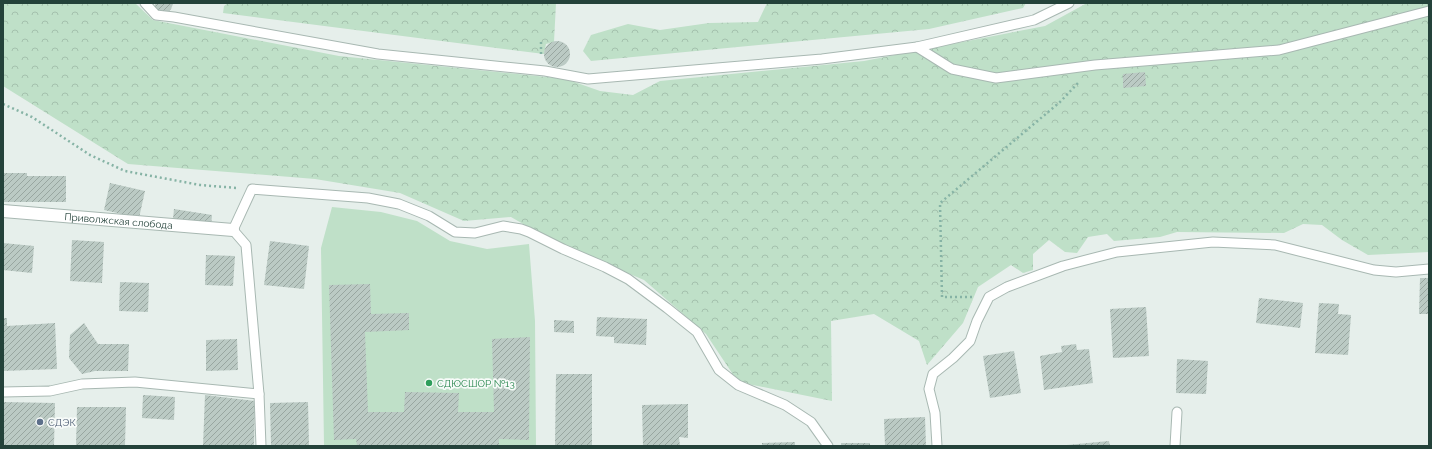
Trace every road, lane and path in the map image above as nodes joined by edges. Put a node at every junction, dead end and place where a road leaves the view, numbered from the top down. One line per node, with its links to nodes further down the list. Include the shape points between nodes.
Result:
1 (144, 3): 4 (lane, via 156,15 378,54 545,71 588,79 822,59)
2 (1069, 3): 4 (lane, via 1034,20)
3 (1429, 11): 4 (lane, via 1279,50 1095,66 996,78 952,69)
4 (917, 47)
5 (1060, 102): 11 (path, via 940,203 942,297)
6 (3, 104): 7 (path, via 32,117 90,154 124,171 200,185)
7 (252, 189): 9 (lane); 16 (lane, via 368,198 399,204 429,216 455,232 475,233 503,226 521,228 628,279 697,332 719,370 738,385 785,405 811,422)
8 (3, 211): 9 (street, Приволжская слобода)
9 (233, 230): 13 (lane, via 246,245)
10 (1429, 269): 11 (lane, via 1396,272 1374,270 1275,245 1213,242 1117,252 1063,266 1006,287)
11 (989, 297): 17 (lane, via 976,321 970,341 933,374 929,389 935,413)
12 (3, 392): 13 (lane, via 50,391 82,384 135,382)
13 (259, 394): 15 (lane)
14 (1177, 412): 18 (lane)
15 (261, 446)
16 (828, 446)
17 (937, 446)
18 (1175, 446)

